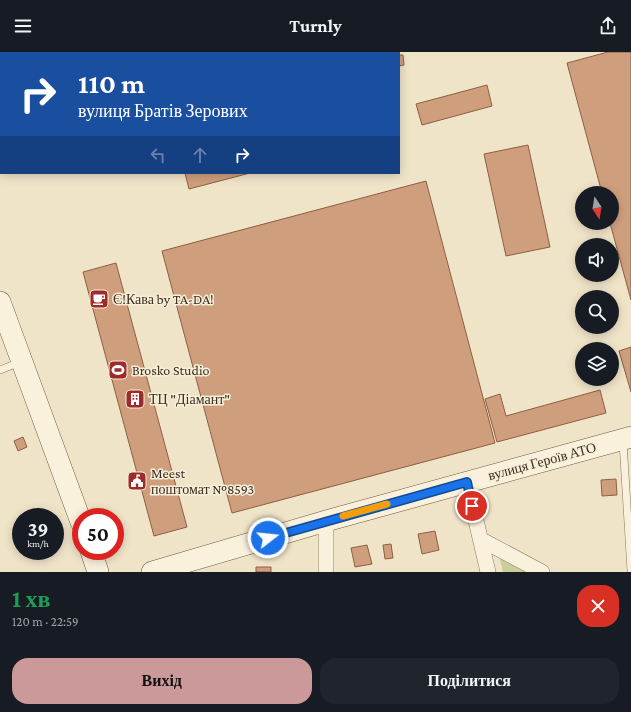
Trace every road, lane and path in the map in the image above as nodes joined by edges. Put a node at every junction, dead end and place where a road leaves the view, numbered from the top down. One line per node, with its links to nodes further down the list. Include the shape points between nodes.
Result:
1 (0, 302): 2 (main road)
2 (22, 362): 3 (lane); 6 (main road)
3 (0, 370)
4 (627, 438): 5 (main road, вулиця Героїв АТО); 10 (lane)
5 (467, 482): 7 (main road, вулиця Героїв АТО); 8 (street)
6 (76, 508)
7 (326, 521): 12 (main road, вулиця Героїв АТО); 13 (street)
8 (480, 539): 14 (street); 15 (street)
9 (94, 560): 11 (main road)
10 (631, 570)
11 (98, 572)
12 (152, 572)
13 (326, 572)
14 (488, 572)
15 (542, 572)

